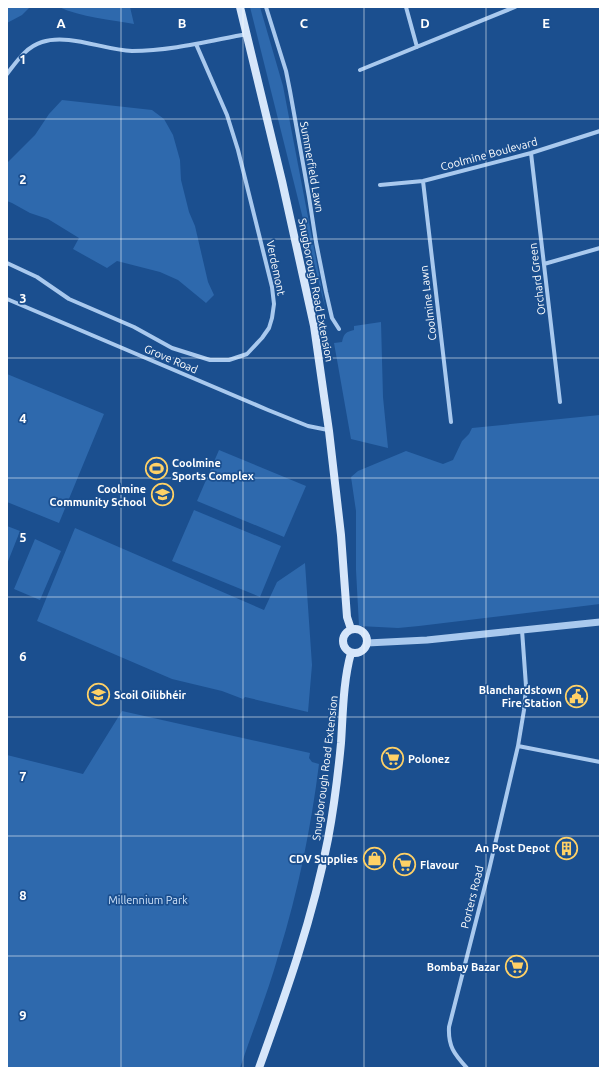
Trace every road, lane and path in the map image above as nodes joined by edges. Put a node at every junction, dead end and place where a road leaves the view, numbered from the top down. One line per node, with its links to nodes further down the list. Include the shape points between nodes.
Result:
1 (240, 7): 5 (main road, Snugborough Road Extension)
2 (266, 7): 18 (street, Summerfield Lawn, via 286,71 322,271 332,318)
3 (406, 7): 7 (street)
4 (516, 7): 7 (street)
5 (246, 34): 6 (street); 21 (main road, Snugborough Road Extension, via 314,326)
6 (196, 44): 9 (street, via 131,51 65,40 49,40 26,50); 15 (street, Verdemont, via 229,122 272,287 272,318 262,338 246,354 229,360 210,360 172,348 134,327 69,299 37,277)
7 (417, 47): 8 (street)
8 (360, 70)
9 (7, 74)
10 (600, 131): 11 (street, Coolmine Boulevard)
11 (531, 153): 12 (street, Coolmine Boulevard); 16 (street, Orchard Green)
12 (423, 181): 13 (street, Coolmine Boulevard); 20 (street, Coolmine Lawn)
13 (380, 185)
14 (600, 248): 16 (street)
15 (7, 263)
16 (544, 264): 19 (street, Orchard Green)
17 (7, 299): 21 (street, Grove Road, via 261,407 308,426)
18 (339, 329)
19 (560, 402)
20 (451, 422)
21 (329, 430): 23 (main road, Snugborough Road Extension, via 341,535 346,617)
22 (600, 622): 24 (street)
23 (351, 629): 25 (main road, via 363,632); 26 (main road, via 346,632 343,644)
24 (522, 630): 25 (street, via 427,640); 27 (street, Porters Road, via 526,686)
25 (367, 642): 26 (main road, via 360,652)
26 (351, 653): 29 (main road, Snugborough Road Extension, via 335,791 320,878 285,995)
27 (518, 746): 28 (street); 30 (street, Porters Road, via 449,1027 451,1049)
28 (600, 762)
29 (259, 1068)
30 (467, 1068)

